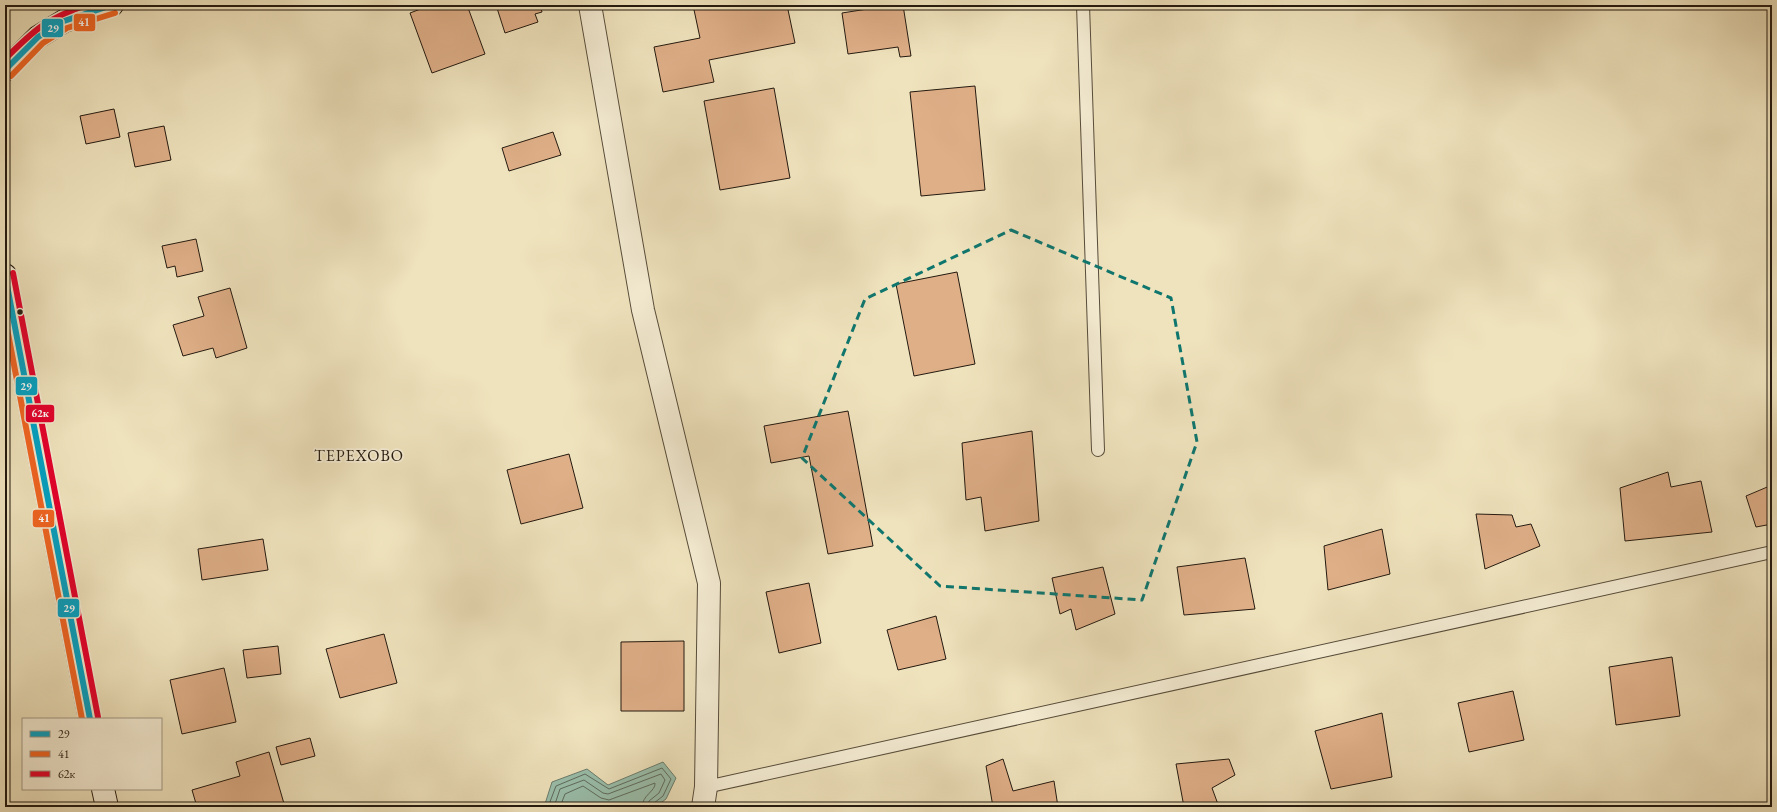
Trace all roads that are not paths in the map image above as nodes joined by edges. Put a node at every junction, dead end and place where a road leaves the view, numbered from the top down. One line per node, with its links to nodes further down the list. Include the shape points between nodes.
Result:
1 (112, 5): 4 (street, via 64,21)
2 (590, 5): 10 (street, via 643,310 709,583)
3 (1083, 5): 6 (lane)
4 (7, 62)
5 (5, 275): 8 (street)
6 (1098, 450)
7 (1772, 552): 10 (lane)
8 (90, 718)
9 (104, 790): 11 (street)
10 (705, 797)
11 (107, 807)

